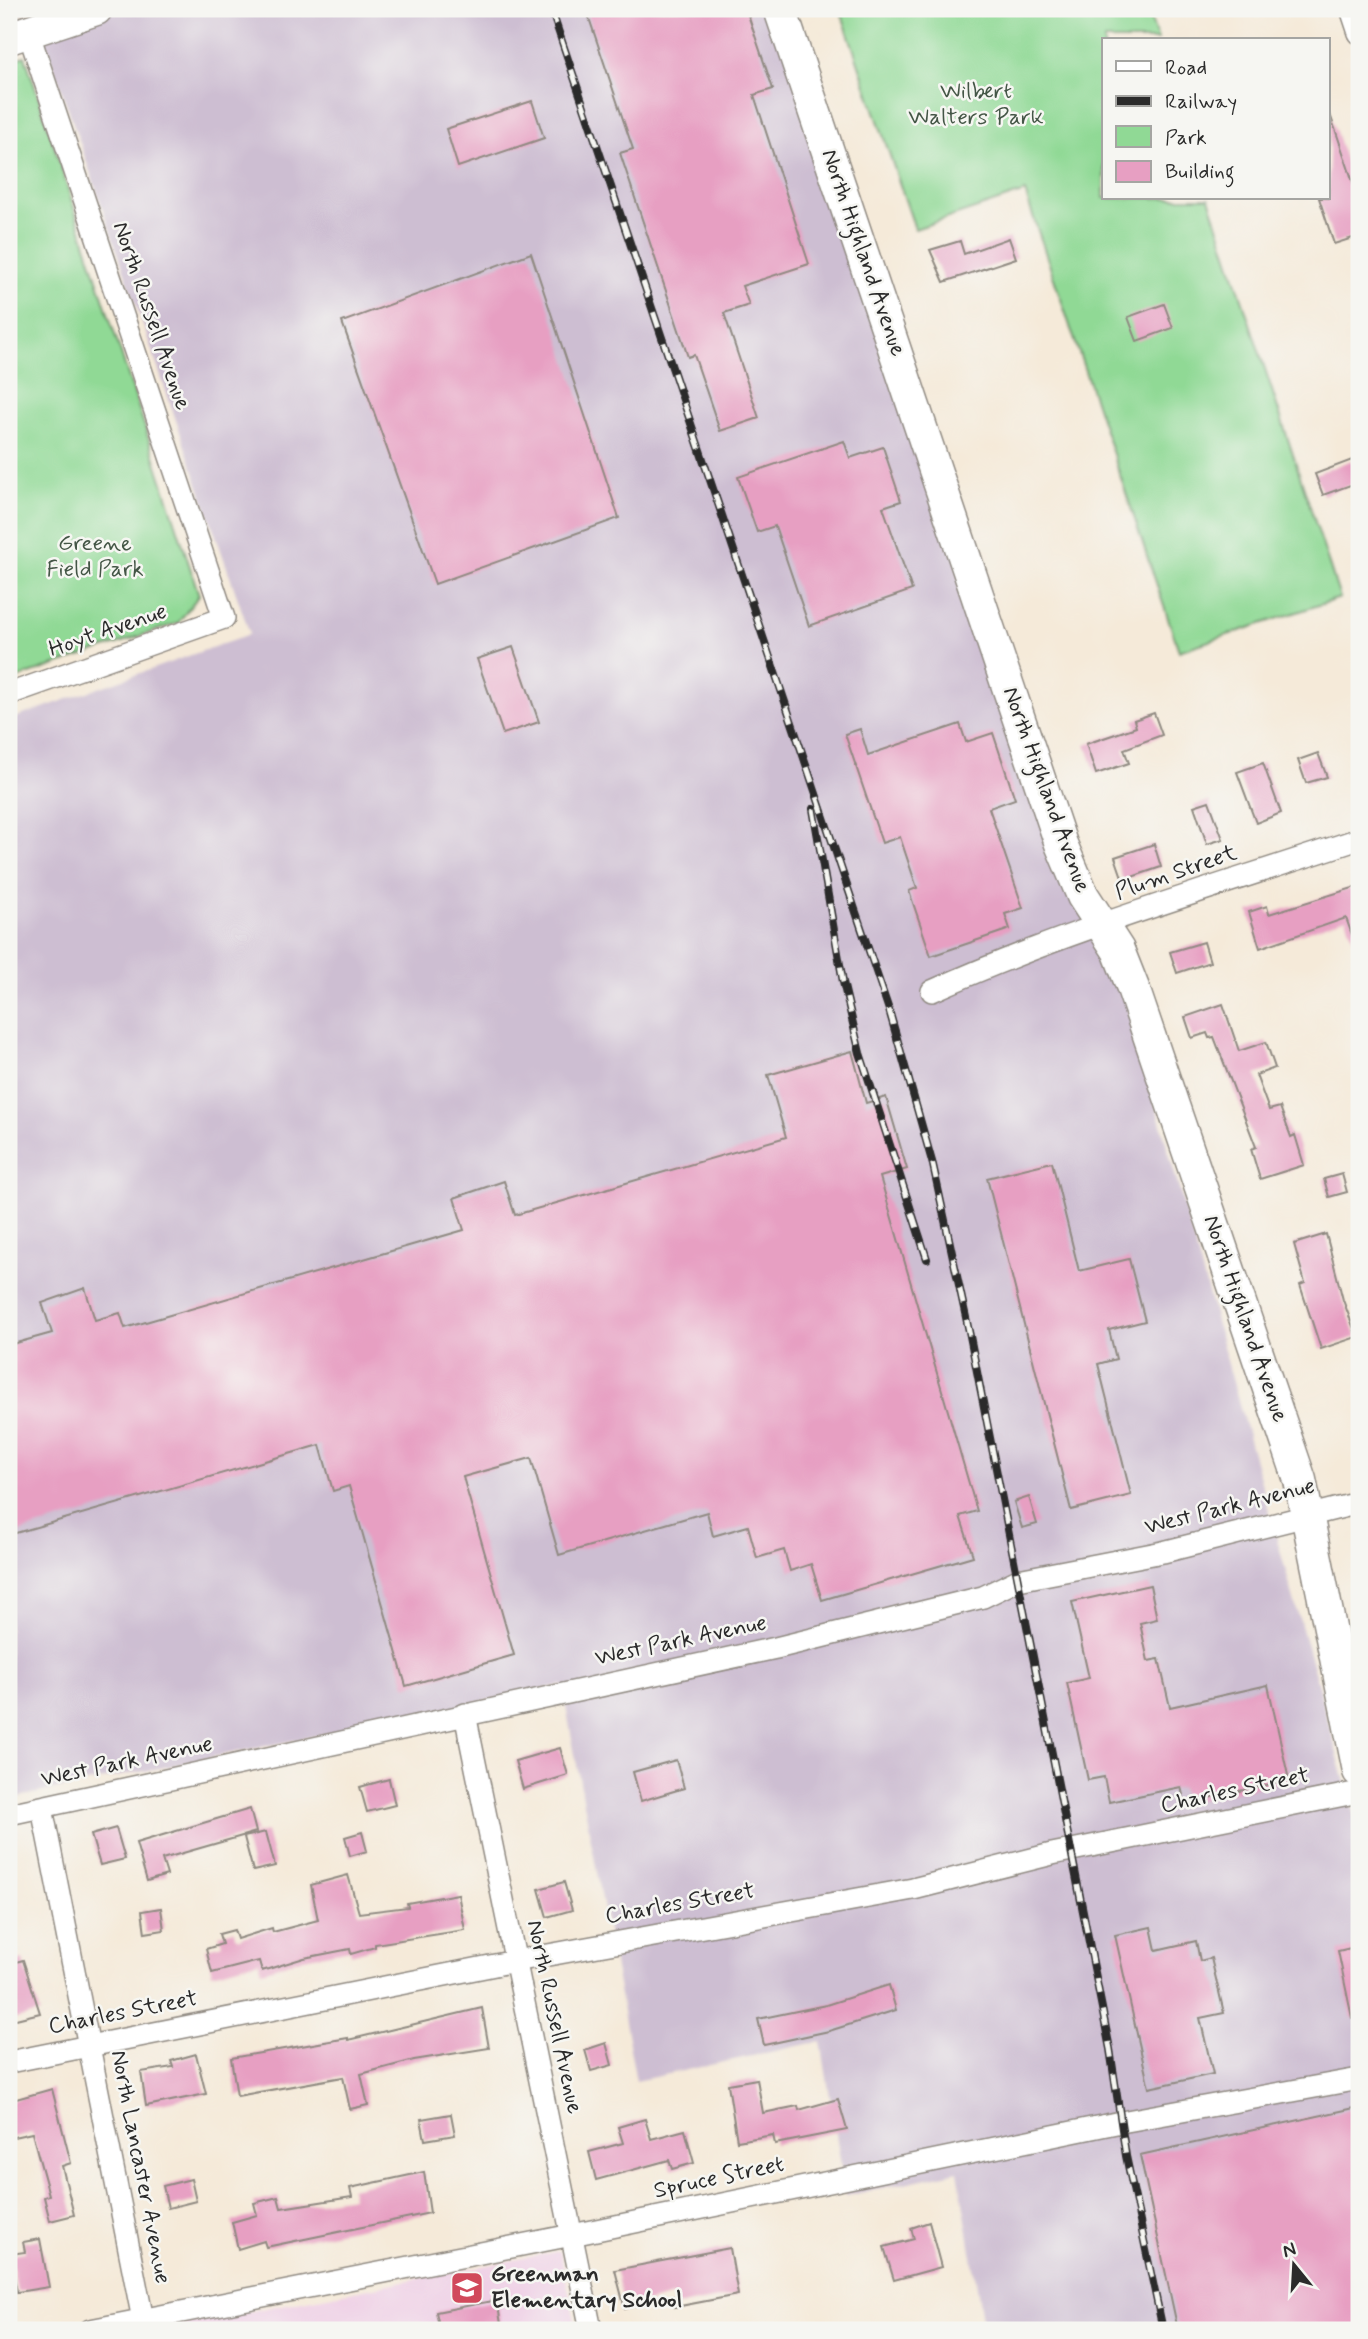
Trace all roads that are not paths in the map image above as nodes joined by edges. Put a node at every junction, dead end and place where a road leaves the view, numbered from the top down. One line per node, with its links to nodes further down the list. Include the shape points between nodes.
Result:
1 (96, 9): 5 (street)
2 (780, 9): 9 (street, North Highland Avenue, via 1061,844 1083,896)
3 (1351, 9): 4 (street)
4 (1359, 33)
5 (18, 35): 6 (street, North Russell Avenue)
6 (224, 618): 7 (street, Hoyt Avenue)
7 (9, 694)
8 (1359, 839): 9 (street, Plum Street)
9 (1102, 926): 10 (street, Plum Street); 12 (street, North Highland Avenue, via 1118,950 1133,988)
10 (932, 991)
11 (1359, 1503): 12 (street, West Park Avenue)
12 (1308, 1514): 13 (street, West Park Avenue, via 1163,1552 1018,1580 983,1597 776,1648); 14 (street, North Highland Avenue)
13 (465, 1714): 16 (street, West Park Avenue); 18 (street, North Russell Avenue)
14 (1359, 1772)
15 (1359, 1792): 18 (street, Charles Street, via 1052,1854 914,1889)
16 (42, 1808): 17 (street, West Park Avenue); 19 (street, North Lancaster Avenue)
17 (9, 1814)
18 (515, 1961): 19 (street, Charles Street); 22 (street, North Russell Avenue)
19 (90, 2046): 20 (street, Charles Street); 23 (street, North Lancaster Avenue)
20 (9, 2062)
21 (1359, 2079): 22 (street, Spruce Street, via 1121,2122)
22 (572, 2235): 23 (street, Spruce Street); 25 (street, North Russell Avenue)
23 (144, 2325): 24 (street, Spruce Street)
24 (90, 2330)
25 (591, 2330)

